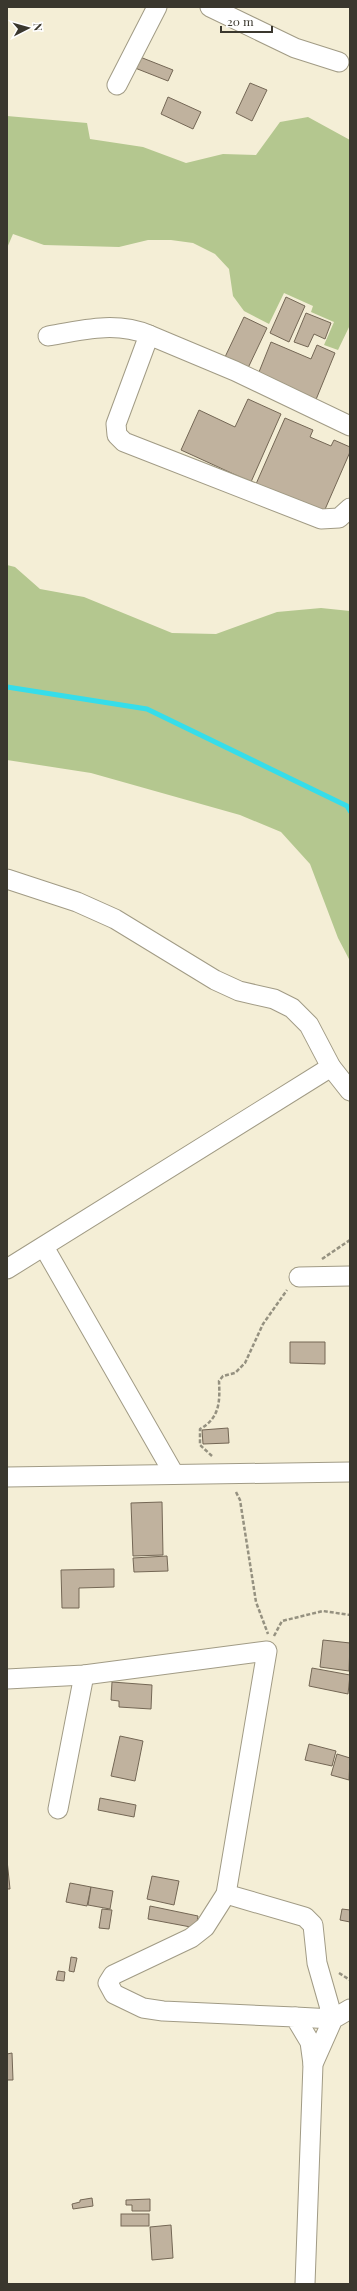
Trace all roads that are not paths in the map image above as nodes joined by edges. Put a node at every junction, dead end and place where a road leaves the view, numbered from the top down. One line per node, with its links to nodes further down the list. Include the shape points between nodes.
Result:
1 (157, 7): 4 (street)
2 (210, 7): 3 (street, via 295,48)
3 (339, 62)
4 (117, 85)
5 (149, 335): 6 (street, via 133,328 117,326); 7 (street, via 235,371); 8 (street, via 116,424 118,435 124,442 321,519 339,518)
6 (48, 336)
7 (350, 426)
8 (350, 508)
9 (7, 879): 10 (street, via 102,913 215,980 239,991 274,999 292,1008 309,1025)
10 (331, 1067): 11 (street); 12 (street)
11 (350, 1091)
12 (44, 1247): 13 (street); 17 (street)
13 (7, 1269)
14 (350, 1276): 15 (street)
15 (299, 1277)
16 (350, 1472): 17 (street)
17 (174, 1474): 18 (street)
18 (7, 1477)
19 (84, 1675): 20 (street); 21 (street); 22 (street, via 267,1651)
20 (7, 1679)
21 (58, 1809)
22 (226, 1894): 24 (street, via 205,1927 191,1938 113,1975 108,1983 114,1994 143,2008 163,2011); 25 (street, via 305,1918 313,1925 317,1962)
23 (350, 2009): 25 (street)
24 (295, 2017): 25 (street); 26 (street, via 310,2042)
25 (333, 2019): 26 (street)
26 (313, 2064): 27 (street)
27 (305, 2284)

